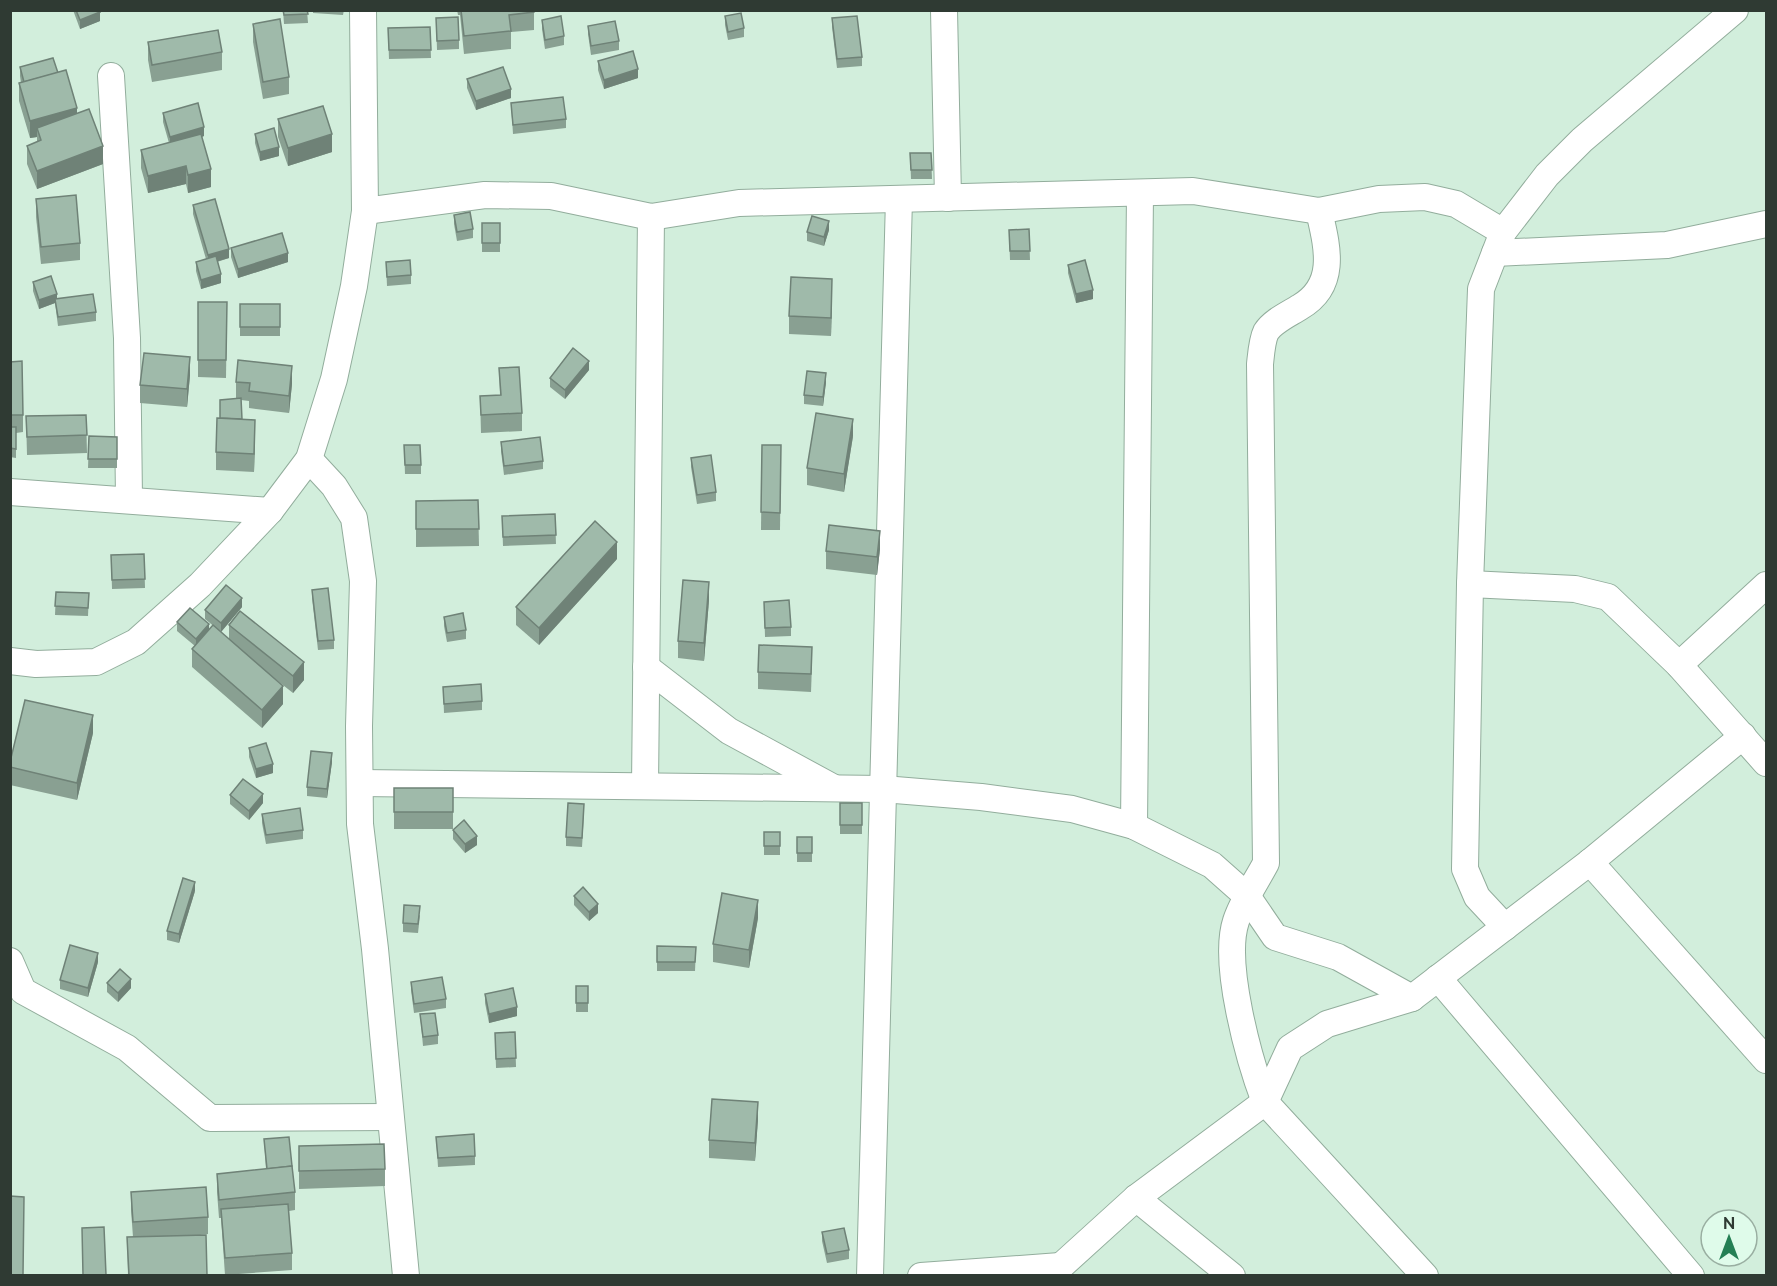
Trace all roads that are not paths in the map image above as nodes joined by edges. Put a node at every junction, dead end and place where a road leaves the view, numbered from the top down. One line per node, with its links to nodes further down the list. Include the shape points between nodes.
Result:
1 (363, 10): 8 (street)
2 (944, 10): 6 (street)
3 (1735, 10): 12 (street, via 1582,140 1547,175)
4 (111, 76): 15 (street, via 128,338)
5 (1140, 194): 6 (street); 9 (street, via 1193,191); 28 (street)
6 (948, 198): 7 (street)
7 (899, 200): 10 (street, via 740,203); 27 (street)
8 (365, 211): 10 (street, via 485,195 551,196); 13 (street, via 334,379)
9 (1319, 211): 12 (street, via 1379,199 1425,197 1456,204); 30 (street, via 1329,256 1324,282 1303,306 1266,332 1260,364 1266,863)
10 (651, 217): 21 (street)
11 (1767, 224): 12 (street, via 1667,245)
12 (1499, 242): 17 (street, via 1481,289)
13 (309, 459): 16 (street); 24 (street, via 334,486 354,518 363,581)
14 (10, 492): 15 (street)
15 (129, 499): 16 (street)
16 (270, 511): 19 (street, via 200,585 136,642 96,662 36,664)
17 (1470, 584): 20 (street, via 1575,589 1608,597); 31 (street, via 1465,869 1477,897)
18 (1767, 585): 20 (street)
19 (10, 660)
20 (1679, 665): 22 (street)
21 (646, 667): 25 (street); 26 (street, via 729,731)
22 (1743, 736): 23 (street); 29 (street)
23 (1767, 763)
24 (360, 783): 25 (street); 37 (street, via 360,824)
25 (645, 786): 26 (street)
26 (834, 789): 27 (street)
27 (883, 789): 28 (street, via 1072,809); 41 (street)
28 (1134, 826): 30 (street, via 1212,865)
29 (1590, 862): 31 (street); 35 (street)
30 (1247, 896): 34 (street, via 1275,937 1338,957); 36 (street, via 1236,922 1232,958 1253,1071)
31 (1505, 927): 33 (street)
32 (10, 961): 37 (street, via 23,991 128,1048 210,1118)
33 (1438, 978): 34 (street); 45 (street)
34 (1412, 998): 36 (street, via 1328,1024 1290,1048)
35 (1767, 1060)
36 (1265, 1101): 38 (street); 44 (street)
37 (389, 1117): 40 (street)
38 (1136, 1198): 39 (street); 43 (street)
39 (1055, 1271): 42 (street)
40 (406, 1275)
41 (870, 1275)
42 (921, 1275)
43 (1232, 1275)
44 (1425, 1275)
45 (1691, 1275)

